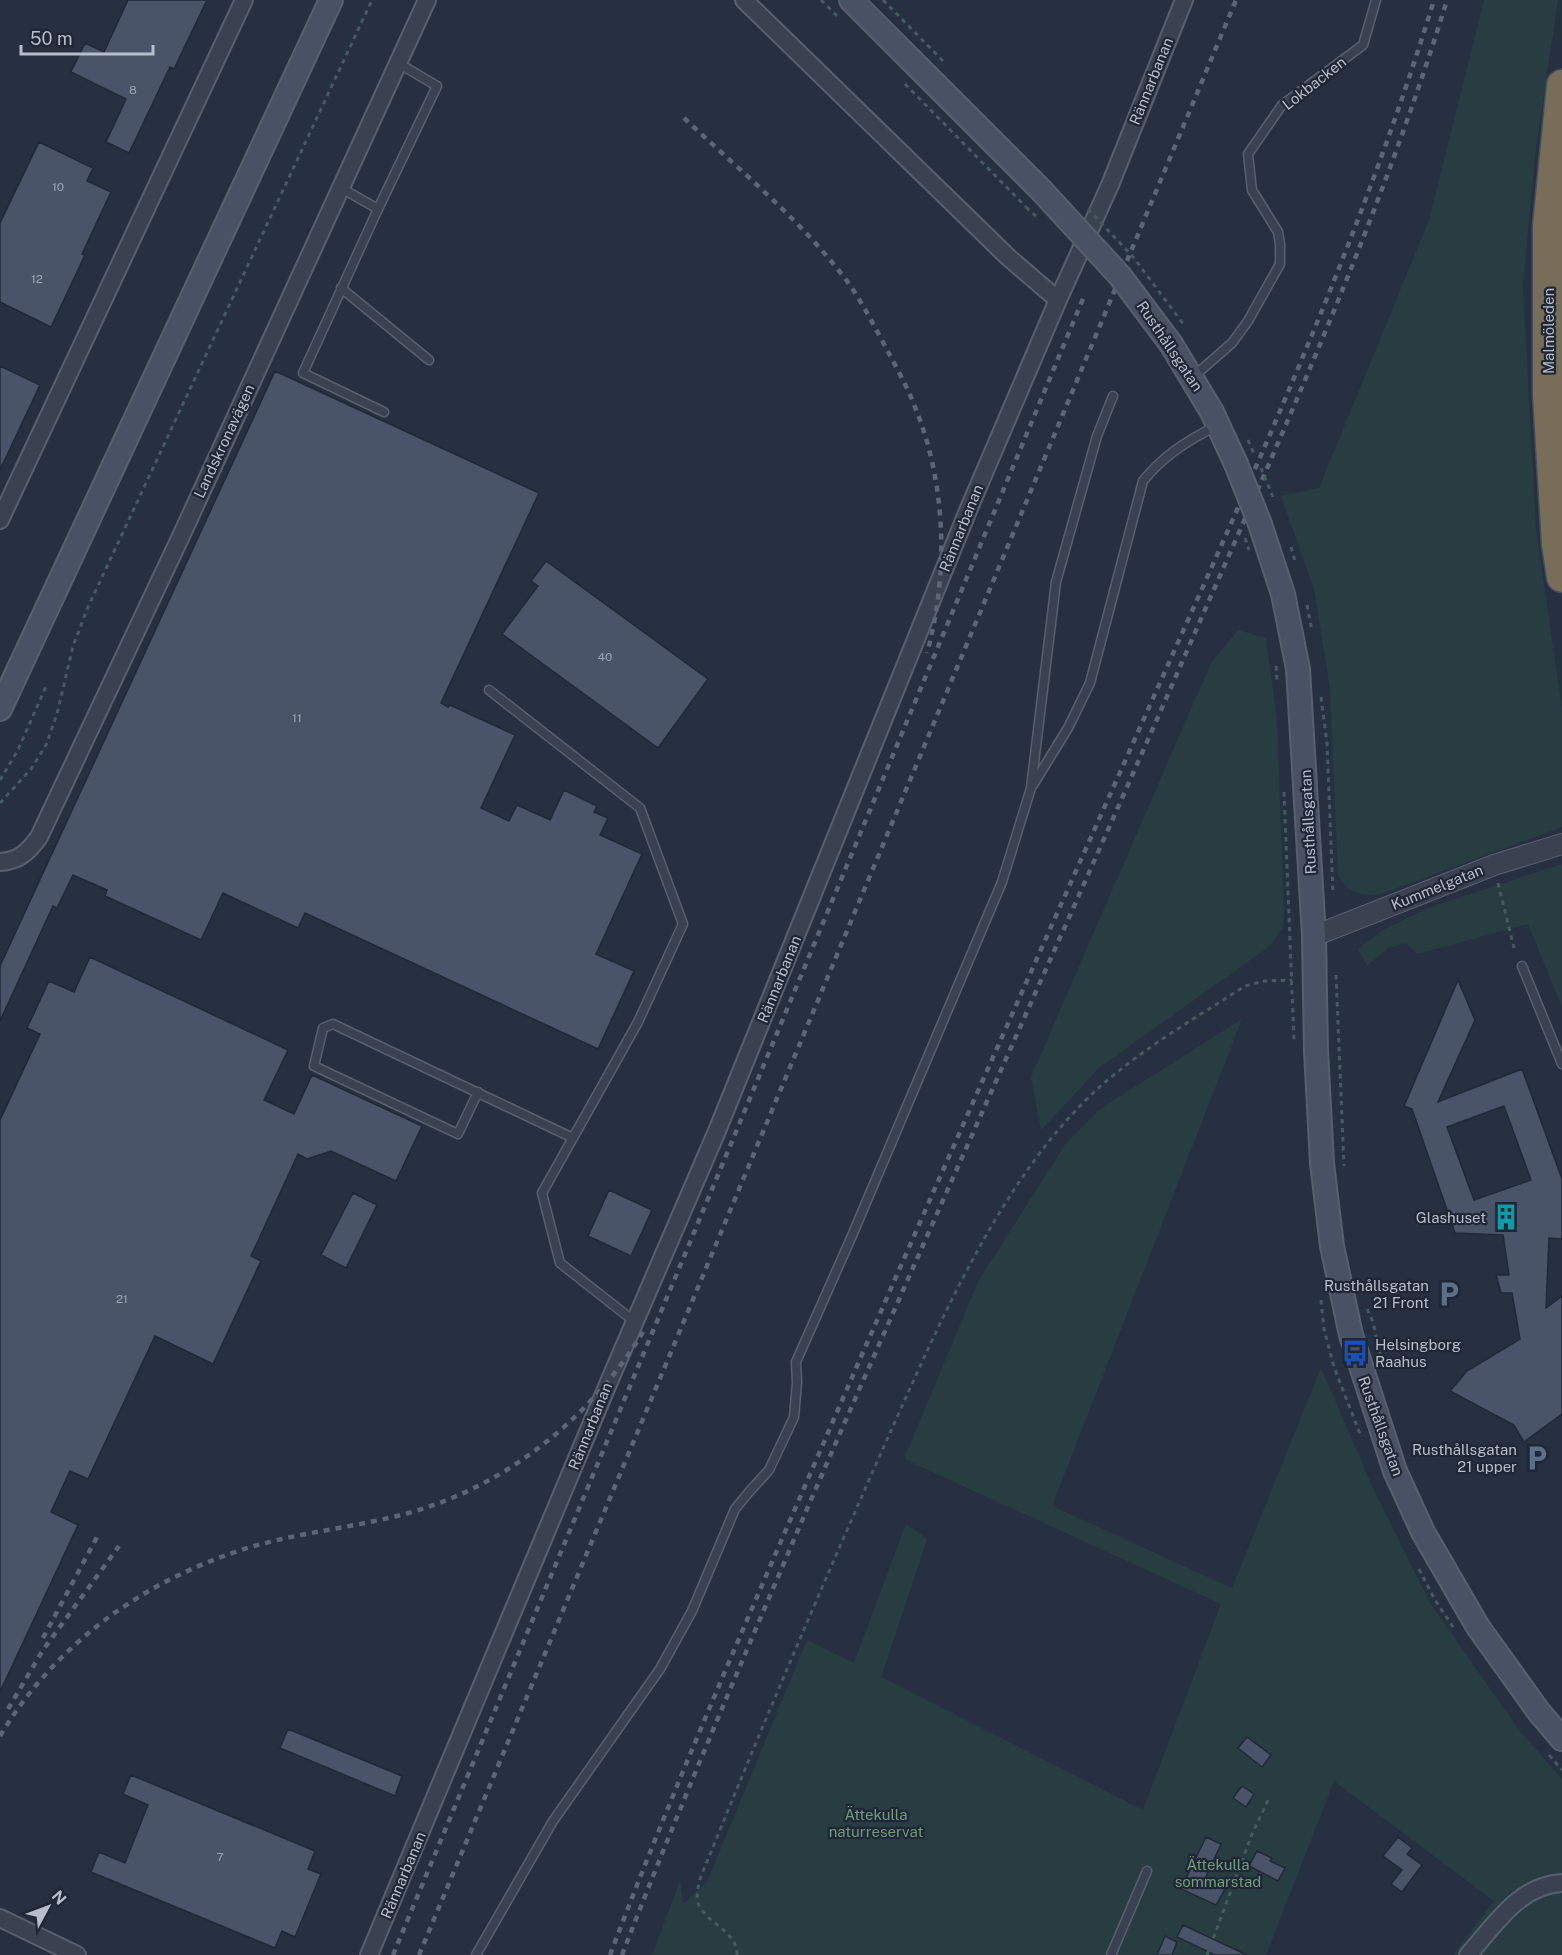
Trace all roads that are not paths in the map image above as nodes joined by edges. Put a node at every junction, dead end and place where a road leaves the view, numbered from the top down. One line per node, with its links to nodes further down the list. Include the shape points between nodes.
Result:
1 (244, 0): 19 (street)
2 (331, 0): 22 (main road)
3 (427, 0): 8 (street, Landskronavägen)
4 (744, 0): 13 (street, via 1000,249)
5 (1184, 0): 13 (street, Rännarbanan, via 1110,185)
6 (1376, 0): 15 (lane, Lokbacken, via 1363,45 1282,105 1248,154 1252,190 1278,232 1280,264 1232,344)
7 (844, 8): 15 (main road, Rusthållsgatan, bridge, via 1034,199 1120,276)
8 (398, 63): 10 (street, Landskronavägen); 11 (lane, via 437,87)
9 (1562, 85): 20 (highway, Malmöleden, via 1548,226 1548,395)
10 (341, 188): 11 (lane); 25 (street, Landskronavägen, via 39,837 21,856)
11 (378, 208): 12 (lane)
12 (341, 288): 14 (lane); 17 (lane, via 303,373)
13 (1058, 300): 31 (street, Rännarbanan)
14 (429, 360)
15 (1193, 378): 18 (main road, Rusthållsgatan)
16 (1113, 396): 23 (lane, via 1097,436 1056,582)
17 (384, 412)
18 (1218, 425): 23 (lane, via 1182,446 1143,481 1090,683); 26 (main road, Rusthållsgatan, bridge, via 1260,524 1283,594 1298,669)
19 (0, 520)
20 (1562, 578)
21 (489, 690): 30 (lane, via 640,808 682,924 638,1022)
22 (0, 709)
23 (1031, 788): 38 (lane, via 1002,882 796,1362 794,1417 770,1470 735,1509 692,1611 660,1669 553,1821)
24 (1562, 844): 26 (street, Kummelgatan, via 1494,865)
25 (0, 862)
26 (1324, 932): 32 (main road, Rusthållsgatan, via 1326,977 1316,1051 1322,1163 1332,1246 1355,1353 1395,1471 1423,1532 1478,1627)
27 (1522, 966): 28 (lane)
28 (1562, 1064)
29 (478, 1092): 29 (lane, via 459,1134 315,1066 323,1028 333,1024); 30 (lane)
30 (573, 1138): 31 (lane, via 542,1193 560,1263)
31 (635, 1322): 37 (street, Rännarbanan)
32 (1562, 1739)
33 (1147, 1871): 39 (lane)
34 (1562, 1884): 40 (street, via 1544,1885 1528,1892)
35 (0, 1918): 36 (street)
36 (77, 1955)
37 (369, 1955)
38 (476, 1955)
39 (1111, 1955)
40 (1468, 1955)

